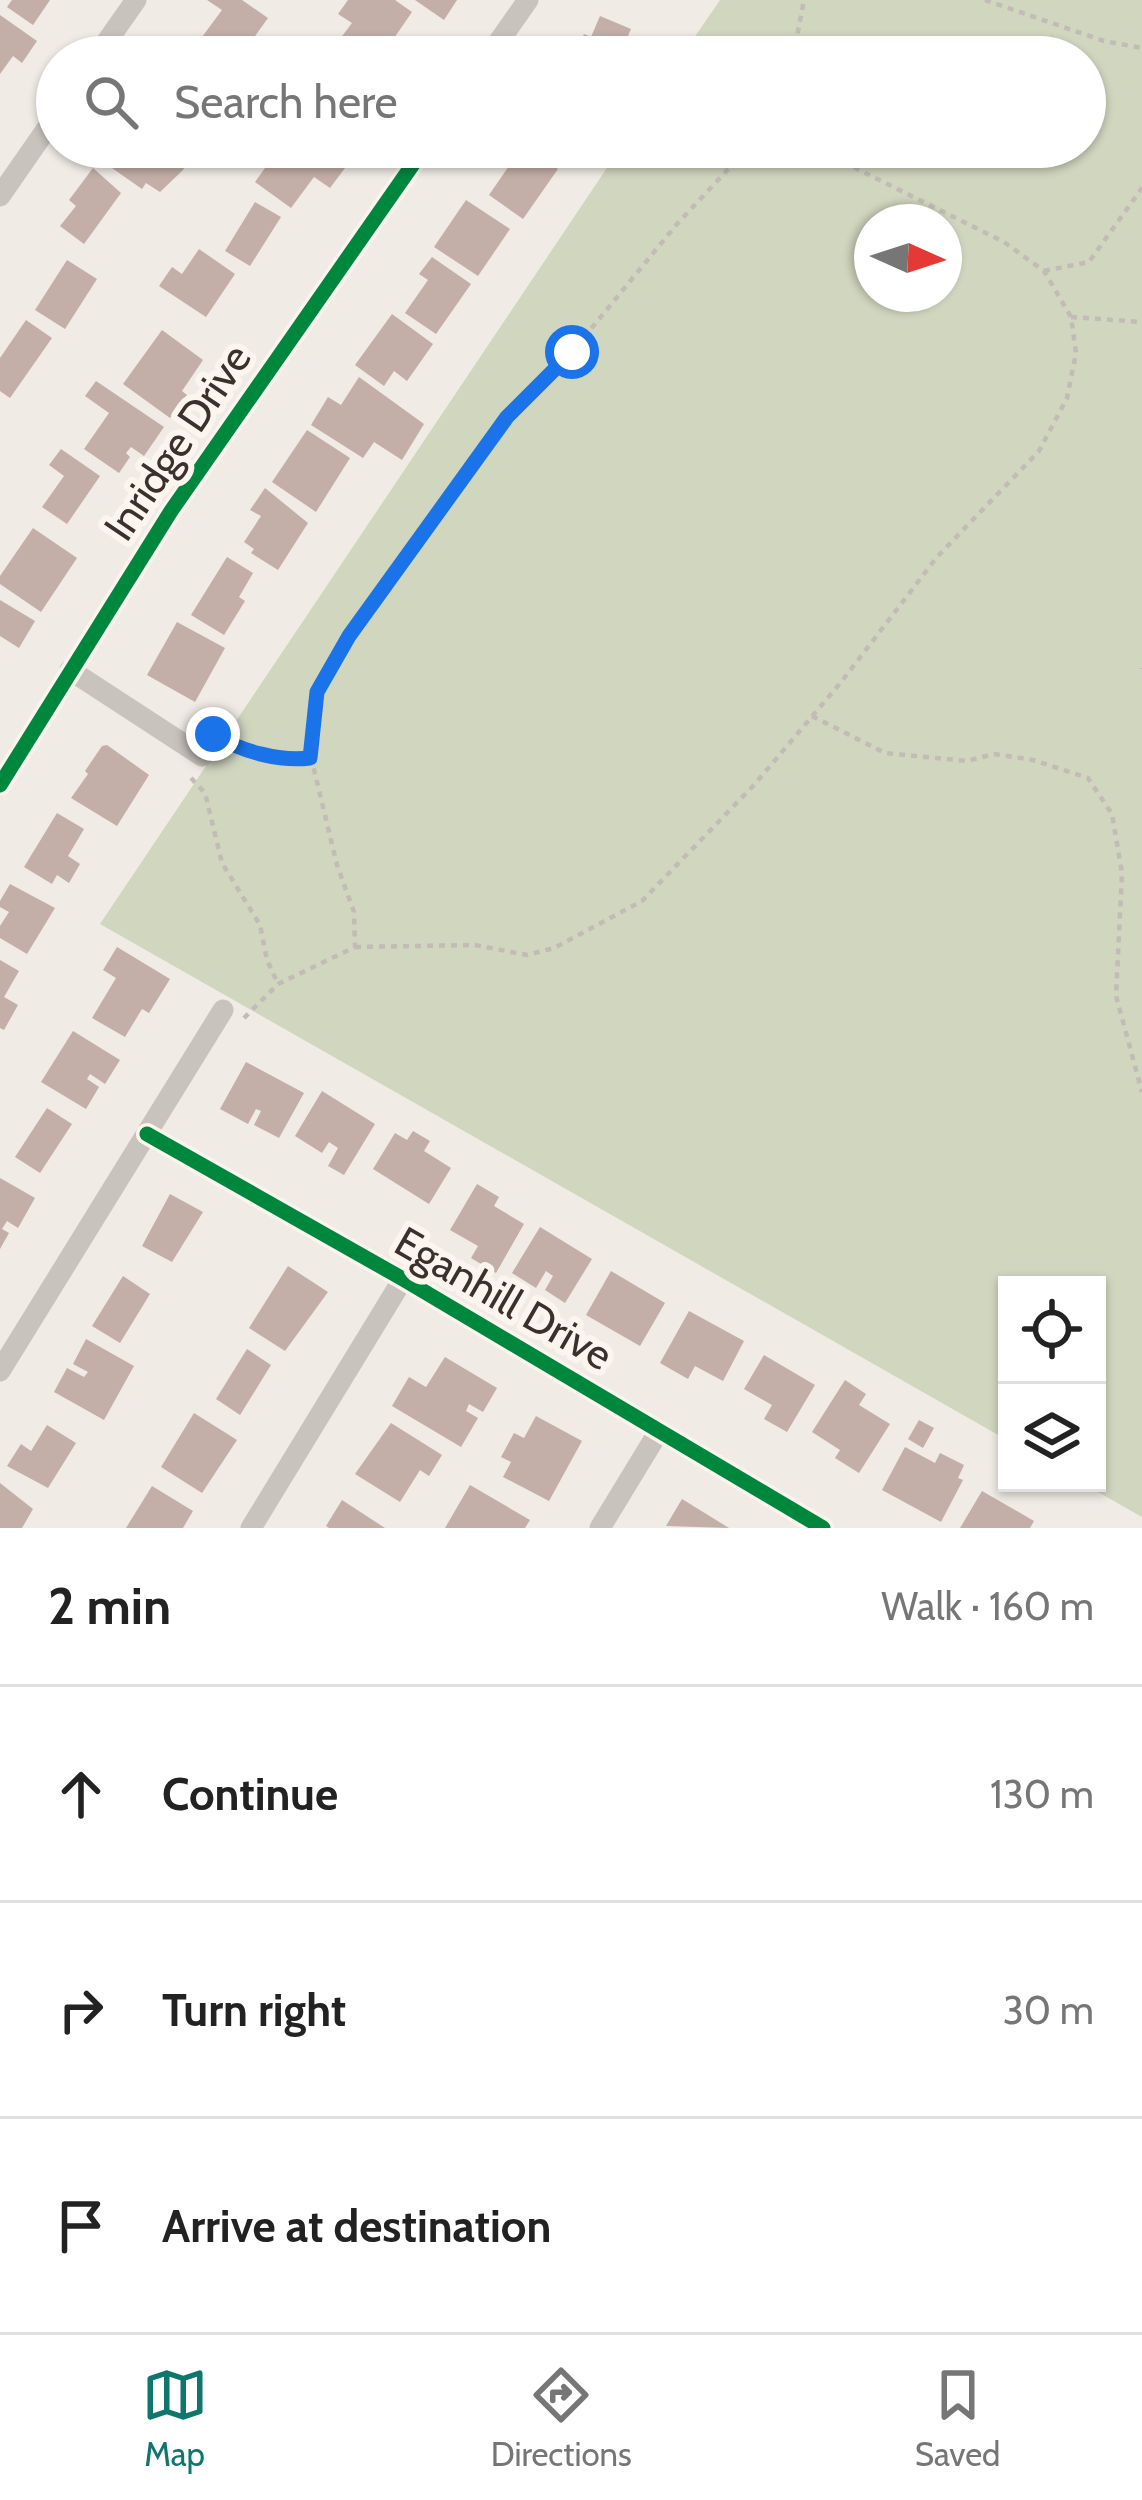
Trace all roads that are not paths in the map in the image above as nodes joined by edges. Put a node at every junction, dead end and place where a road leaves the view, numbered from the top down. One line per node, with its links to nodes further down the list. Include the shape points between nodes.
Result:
1 (136, 0): 3 (street)
2 (527, 0): 4 (street)
3 (111, 36)
4 (502, 36)
5 (36, 144): 7 (street)
6 (410, 168): 8 (street, Inridge Drive)
7 (0, 196)
8 (70, 670): 9 (street); 10 (street, Inridge Drive)
9 (202, 756)
10 (0, 785)
11 (233, 1016): 12 (street)
12 (147, 1134): 13 (street, Eganhill Drive); 14 (street)
13 (403, 1279): 15 (street, Eganhill Drive); 16 (street)
14 (0, 1371)
15 (659, 1431): 17 (street); 18 (street, Eganhill Drive)
16 (251, 1528)
17 (600, 1528)
18 (823, 1528)

